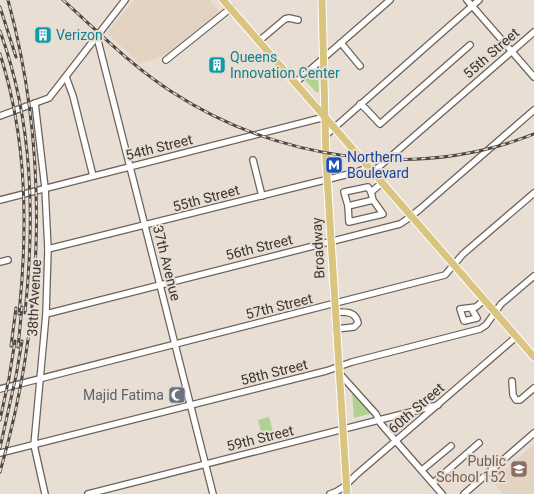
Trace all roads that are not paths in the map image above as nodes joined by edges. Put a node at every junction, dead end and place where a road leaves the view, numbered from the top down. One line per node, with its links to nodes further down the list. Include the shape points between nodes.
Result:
1 (126, 0): 11 (street)
2 (223, 0): 8 (main road)
3 (322, 0): 16 (main road, Broadway)
4 (390, 0): 13 (street)
5 (467, 0): 7 (street)
6 (479, 0): 7 (street)
7 (472, 6): 15 (street); 23 (street)
8 (230, 8): 12 (main road); 17 (street)
9 (298, 20): 12 (street, via 285,19)
10 (534, 32): 15 (street, 55th Street)
11 (97, 37): 19 (street); 30 (street, 37th Avenue)
12 (259, 41): 21 (main road)
13 (341, 43): 16 (street); 18 (street)
14 (470, 45): 23 (street, via 380,124)
15 (512, 51): 20 (street); 31 (street, 55th Street)
16 (323, 58): 21 (street); 26 (main road, Broadway)
17 (166, 60)
18 (360, 66)
19 (66, 77): 22 (street, via 49,98); 32 (street)
20 (534, 77)
21 (295, 83): 26 (main road)
22 (35, 103): 25 (street); 35 (street, 38th Avenue)
23 (360, 104): 27 (street)
24 (534, 110): 42 (street, 56th Street)
25 (0, 116)
26 (325, 117): 27 (main road); 28 (main road, Broadway); 30 (street, 54th Street)
27 (334, 128): 28 (street); 31 (main road)
28 (326, 135): 33 (main road, Broadway)
29 (253, 160): 38 (street)
30 (130, 166): 32 (street, 54th Street); 43 (street, 37th Avenue)
31 (371, 169): 33 (street, 55th Street); 34 (main road)
32 (93, 176): 35 (street, 54th Street)
33 (328, 180): 38 (street, 55th Street); 44 (main road, Broadway)
34 (382, 183): 36 (street); 42 (main road)
35 (45, 188): 39 (street, 54th Street); 45 (street, 38th Avenue)
36 (371, 192): 40 (street); 41 (street, via 368,186 344,192)
37 (534, 193): 48 (street, 57th Street, via 463,254)
38 (262, 196): 43 (street, 55th Street)
39 (0, 200)
40 (373, 200): 41 (street); 41 (street, via 383,214 349,222)
41 (348, 206)
42 (411, 217): 44 (street, 56th Street, via 400,224); 48 (main road)
43 (145, 226): 45 (street, 55th Street); 50 (street, 37th Avenue)
44 (331, 241): 50 (street, 56th Street); 52 (main road, Broadway)
45 (48, 249): 56 (street, 38th Avenue)
46 (8, 260): 47 (street)
47 (0, 262)
48 (454, 265): 51 (main road); 52 (street, 57th Street, via 445,275)
49 (534, 276): 55 (street, 58th Street, via 501,304)
50 (160, 285): 56 (street, 56th Street); 59 (street, 37th Avenue)
51 (484, 300): 53 (street); 55 (main road)
52 (335, 304): 54 (main road, Broadway); 59 (street, 57th Street)
53 (471, 308)
54 (335, 312): 57 (main road, Broadway); 57 (street, via 353,314 358,322 354,327)
55 (495, 313): 58 (main road); 61 (street, 58th Street, via 480,329)
56 (46, 314): 62 (street, 38th Avenue)
57 (336, 329): 61 (main road, Broadway)
58 (516, 337): 60 (main road); 66 (street, 60th Street)
59 (175, 345): 62 (street, 57th Street); 67 (street, 37th Avenue)
60 (533, 355)
61 (340, 370): 67 (street, 58th Street); 68 (street); 69 (main road, Broadway)
62 (40, 379): 65 (street, 57th Street); 73 (street, 38th Avenue)
63 (512, 381): 64 (street, via 516,400 520,400)
64 (534, 388)
65 (0, 389)
66 (438, 405): 68 (street, 59th Street); 71 (street, 60th Street)
67 (190, 406): 73 (street, 58th Street); 76 (street, 37th Avenue)
68 (379, 419): 69 (street, 59th Street); 71 (street)
69 (344, 429): 76 (street, 59th Street); 79 (main road, Broadway)
70 (534, 433): 86 (street)
71 (396, 440): 77 (street); 79 (street, 60th Street)
72 (479, 443): 78 (street)
73 (34, 445): 75 (street, 58th Street); 80 (street, 38th Avenue)
74 (451, 446): 77 (street)
75 (0, 453)
76 (205, 464): 81 (street, 59th Street); 82 (street, 37th Avenue)
77 (422, 470): 78 (street)
78 (433, 483): 85 (street)
79 (347, 484): 83 (street, 60th Street, via 338,492); 84 (main road, Broadway)
80 (45, 494)
81 (88, 494)
82 (213, 494)
83 (330, 494)
84 (347, 494)
85 (442, 494)
86 (464, 494)

